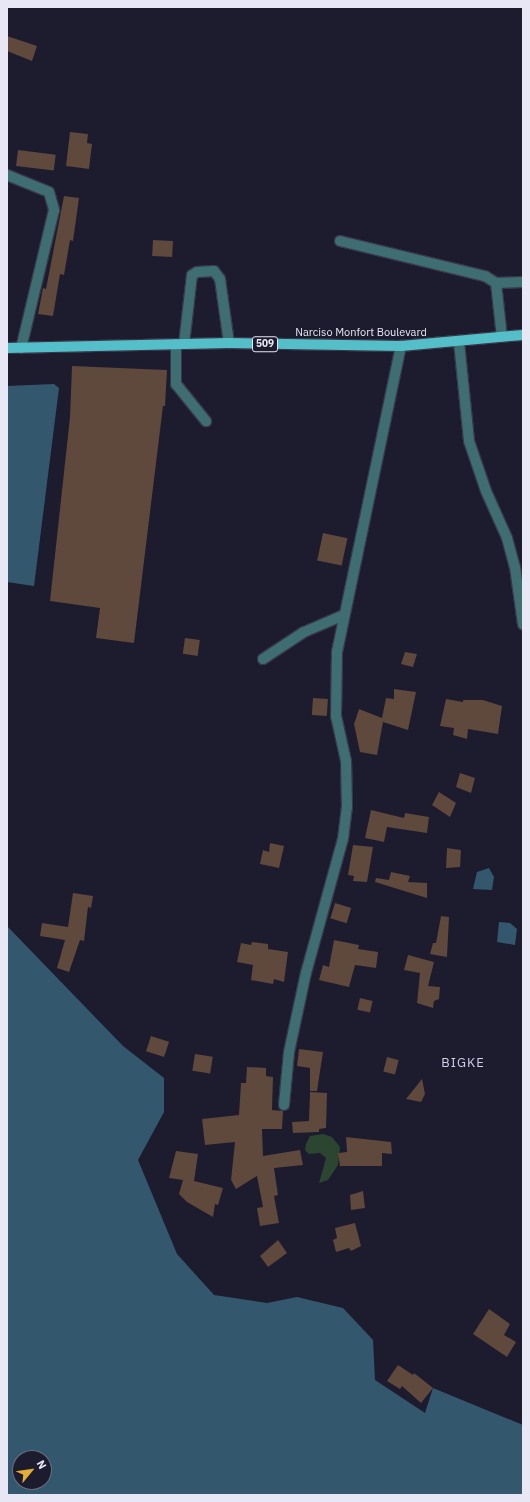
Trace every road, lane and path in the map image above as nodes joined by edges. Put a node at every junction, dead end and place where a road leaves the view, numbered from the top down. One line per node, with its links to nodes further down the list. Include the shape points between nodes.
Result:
1 (7, 175): 12 (street, via 48,192 54,210)
2 (340, 241): 4 (street, via 460,268)
3 (523, 282): 4 (street)
4 (496, 283): 6 (street)
5 (523, 335): 6 (main road, Narciso Monfort Boulevard / 509)
6 (502, 337): 7 (main road, Narciso Monfort Boulevard / 509)
7 (459, 342): 10 (main road, Narciso Monfort Boulevard / 509); 15 (street, via 470,441 486,491 509,546 515,567)
8 (230, 343): 9 (main road, Narciso Monfort Boulevard / 509); 9 (street, via 220,279 214,271 197,272 192,275); 10 (main road, Narciso Monfort Boulevard / 509)
9 (180, 344): 12 (main road, Narciso Monfort Boulevard / 509); 13 (street, via 176,384)
10 (401, 346): 14 (street)
11 (7, 348): 12 (main road, Narciso Monfort Boulevard / 509)
12 (21, 348)
13 (206, 421)
14 (344, 615): 16 (street, via 304,632); 17 (street, via 337,652 336,716 346,761 347,807 343,839 306,973 288,1052)
15 (523, 624)
16 (263, 658)
17 (284, 1105)

